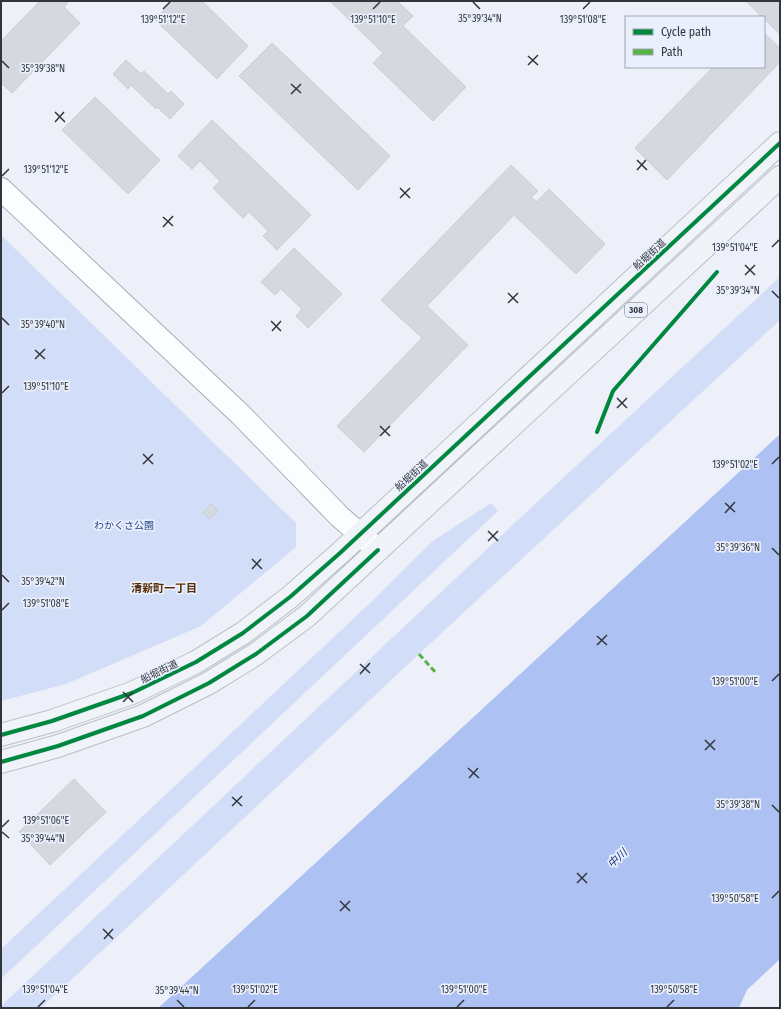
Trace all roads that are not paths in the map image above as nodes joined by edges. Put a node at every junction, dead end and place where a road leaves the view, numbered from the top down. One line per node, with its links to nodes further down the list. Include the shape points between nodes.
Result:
1 (780, 144): 4 (main road, 船堀街道 / 308)
2 (780, 177): 5 (main road, 308)
3 (1, 189): 4 (street, via 240,415 340,517)
4 (360, 534): 5 (street); 6 (main road, 船堀街道 / 308, via 290,597 243,633 196,662 132,693 52,721)
5 (378, 550): 7 (main road, 308, via 307,616 256,654 209,683 143,716 58,746)
6 (1, 735)
7 (1, 762)

